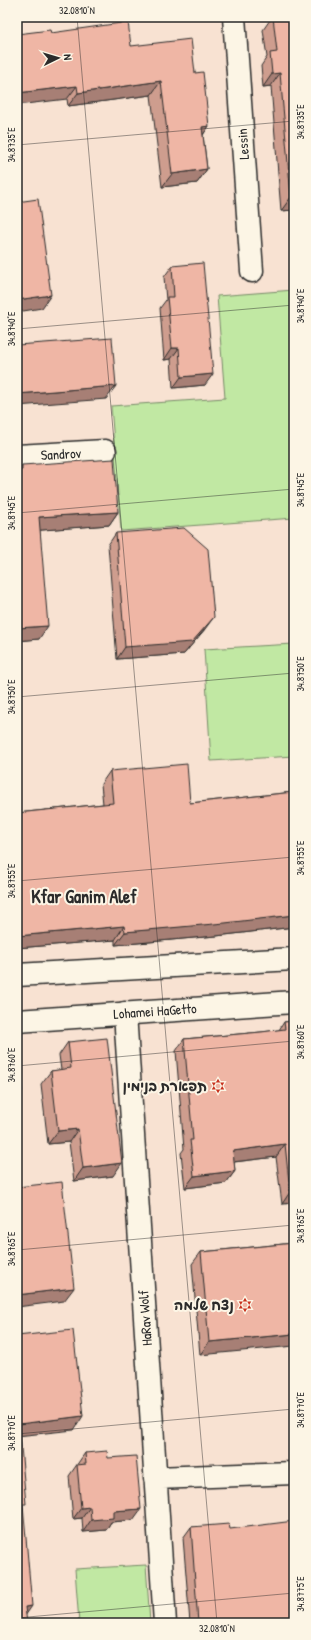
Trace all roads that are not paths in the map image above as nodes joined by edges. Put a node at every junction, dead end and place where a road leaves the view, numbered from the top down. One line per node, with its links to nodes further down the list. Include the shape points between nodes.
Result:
1 (234, 17): 2 (street, Lessin)
2 (252, 271)
3 (105, 451): 4 (street, Sandrov)
4 (17, 456)
5 (294, 959): 6 (street)
6 (17, 975)
7 (294, 1002): 8 (street, Lohamei HaGetto)
8 (125, 1013): 9 (street, Lohamei HaGetto); 11 (street, HaRav Wolf)
9 (17, 1021)
10 (294, 1473): 11 (street)
11 (155, 1478): 12 (street, HaRav Wolf)
12 (165, 1623)

